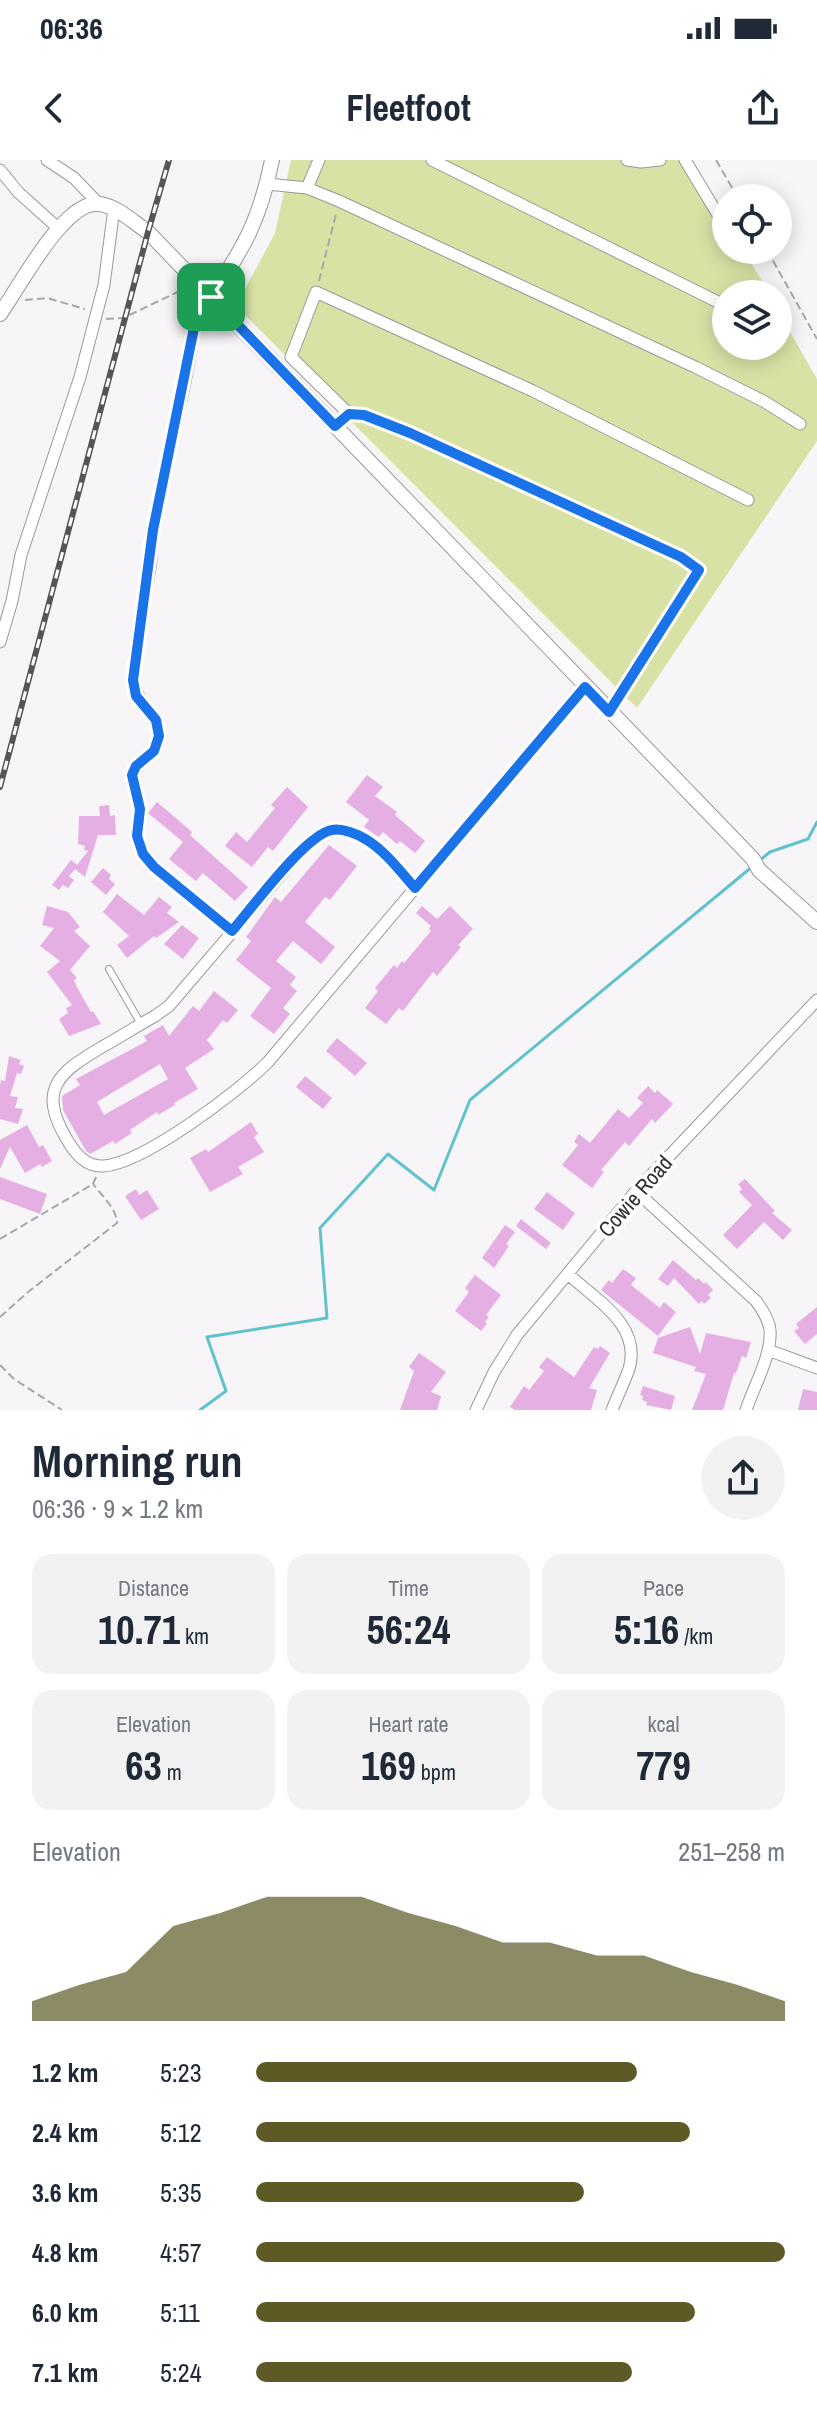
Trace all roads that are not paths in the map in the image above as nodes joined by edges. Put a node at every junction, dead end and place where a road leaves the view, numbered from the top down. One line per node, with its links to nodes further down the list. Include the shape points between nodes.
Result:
1 (47, 160): 11 (street)
2 (272, 160): 9 (street)
3 (319, 160): 10 (street)
4 (432, 160): 16 (street)
5 (627, 160): 6 (street)
6 (660, 160)
7 (685, 160): 12 (street)
8 (0, 170): 14 (street)
9 (267, 184): 10 (street); 15 (street, via 246,242)
10 (307, 188): 19 (street, via 695,367)
11 (98, 203): 13 (street); 14 (street, via 86,205)
12 (712, 205)
13 (114, 208): 15 (street, via 148,232); 22 (street, via 104,285 80,377 21,555)
14 (58, 228): 17 (street)
15 (211, 297): 20 (street); 27 (street, via 194,328 142,599 133,680 136,696 156,720 159,736 154,751 132,775 143,854)
16 (712, 299)
17 (0, 314)
18 (349, 414): 20 (street); 21 (street, via 291,357 316,292 533,391); 24 (street, via 423,439 681,557 699,570)
19 (800, 424)
20 (335, 426): 23 (street)
21 (748, 500)
22 (0, 642)
23 (585, 687): 24 (street); 25 (street)
24 (609, 712): 26 (street)
25 (415, 888): 27 (street, via 365,838 332,830 302,850); 30 (street, via 247,1083 158,1144 120,1163 92,1165 79,1158 66,1139 54,1111 57,1084 63,1072)
26 (817, 922)
27 (232, 931): 30 (street, via 169,1006)
28 (109, 969): 30 (lane)
29 (817, 1000): 31 (street, Cowie Road)
30 (141, 1024)
31 (636, 1191): 32 (street, Cowie Road); 33 (street, via 756,1301 770,1330)
32 (569, 1275): 35 (street, Cowie Road, via 517,1335); 36 (street, via 620,1321 631,1338 629,1368)
33 (768, 1350): 34 (street); 37 (street)
34 (817, 1368)
35 (476, 1410)
36 (612, 1410)
37 (746, 1410)

